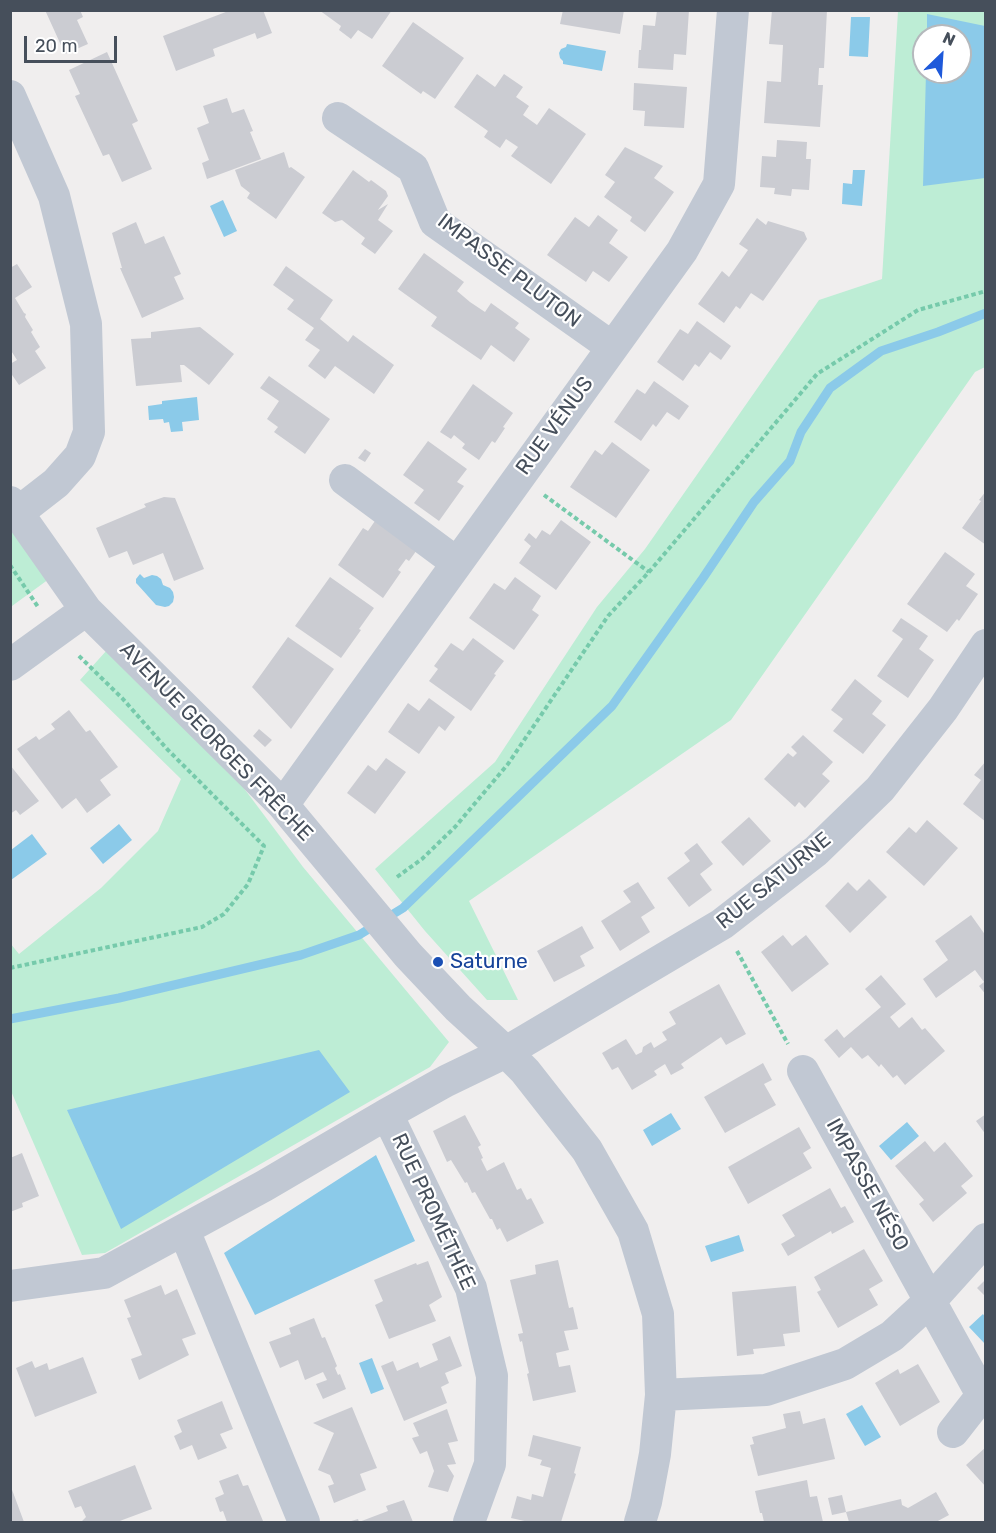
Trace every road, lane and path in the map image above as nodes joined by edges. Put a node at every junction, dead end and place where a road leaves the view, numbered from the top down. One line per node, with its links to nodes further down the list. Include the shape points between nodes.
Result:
1 (733, 10): 5 (street, RUE VÉNUS, via 719,184 682,251)
2 (10, 96): 8 (street, via 54,196 86,324 89,432 81,456 56,483)
3 (338, 118): 5 (street, IMPASSE PLUTON, via 413,168 435,222)
4 (986, 291): 11 (path, via 918,310 817,374)
5 (612, 347): 6 (street, RUE VÉNUS)
6 (519, 477): 9 (street, RUE VÉNUS); 11 (path)
7 (345, 480): 9 (street)
8 (14, 506): 12 (street, AVENUE GEORGES FRÊCHE)
9 (457, 563): 16 (street, RUE VÉNUS)
10 (10, 565): 13 (path)
11 (649, 572): 17 (path, via 608,616 508,764 455,827)
12 (86, 610): 13 (street); 16 (street, AVENUE GEORGES FRÊCHE)
13 (55, 632): 15 (street); 19 (path, via 264,846 248,884 224,914 202,927)
14 (986, 645): 18 (street, RUE SATURNE, via 943,709 880,789 816,851)
15 (10, 665)
16 (283, 805): 20 (street, AVENUE GEORGES FRÊCHE, via 408,955)
17 (397, 877)
18 (722, 924): 20 (street, RUE SATURNE); 21 (path)
19 (10, 968)
20 (506, 1052): 22 (street, RUE SATURNE); 28 (street, AVENUE GEORGES FRÊCHE, via 586,1150 633,1231 658,1314)
21 (803, 1071): 26 (street, IMPASSE NÉSO)
22 (387, 1114): 23 (street, RUE SATURNE); 31 (street, RUE PROMÉTHÉE, via 471,1288 492,1376 490,1464)
23 (184, 1230): 25 (street, RUE SATURNE, via 104,1273); 30 (street)
24 (986, 1239): 26 (street)
25 (10, 1286)
26 (931, 1300): 27 (street, IMPASSE NÉSO); 28 (street, via 892,1336 845,1364 765,1390)
27 (984, 1393): 29 (street)
28 (661, 1395): 32 (street, AVENUE GEORGES FRÊCHE, via 655,1454)
29 (952, 1432)
30 (304, 1522)
31 (469, 1522)
32 (640, 1522)

